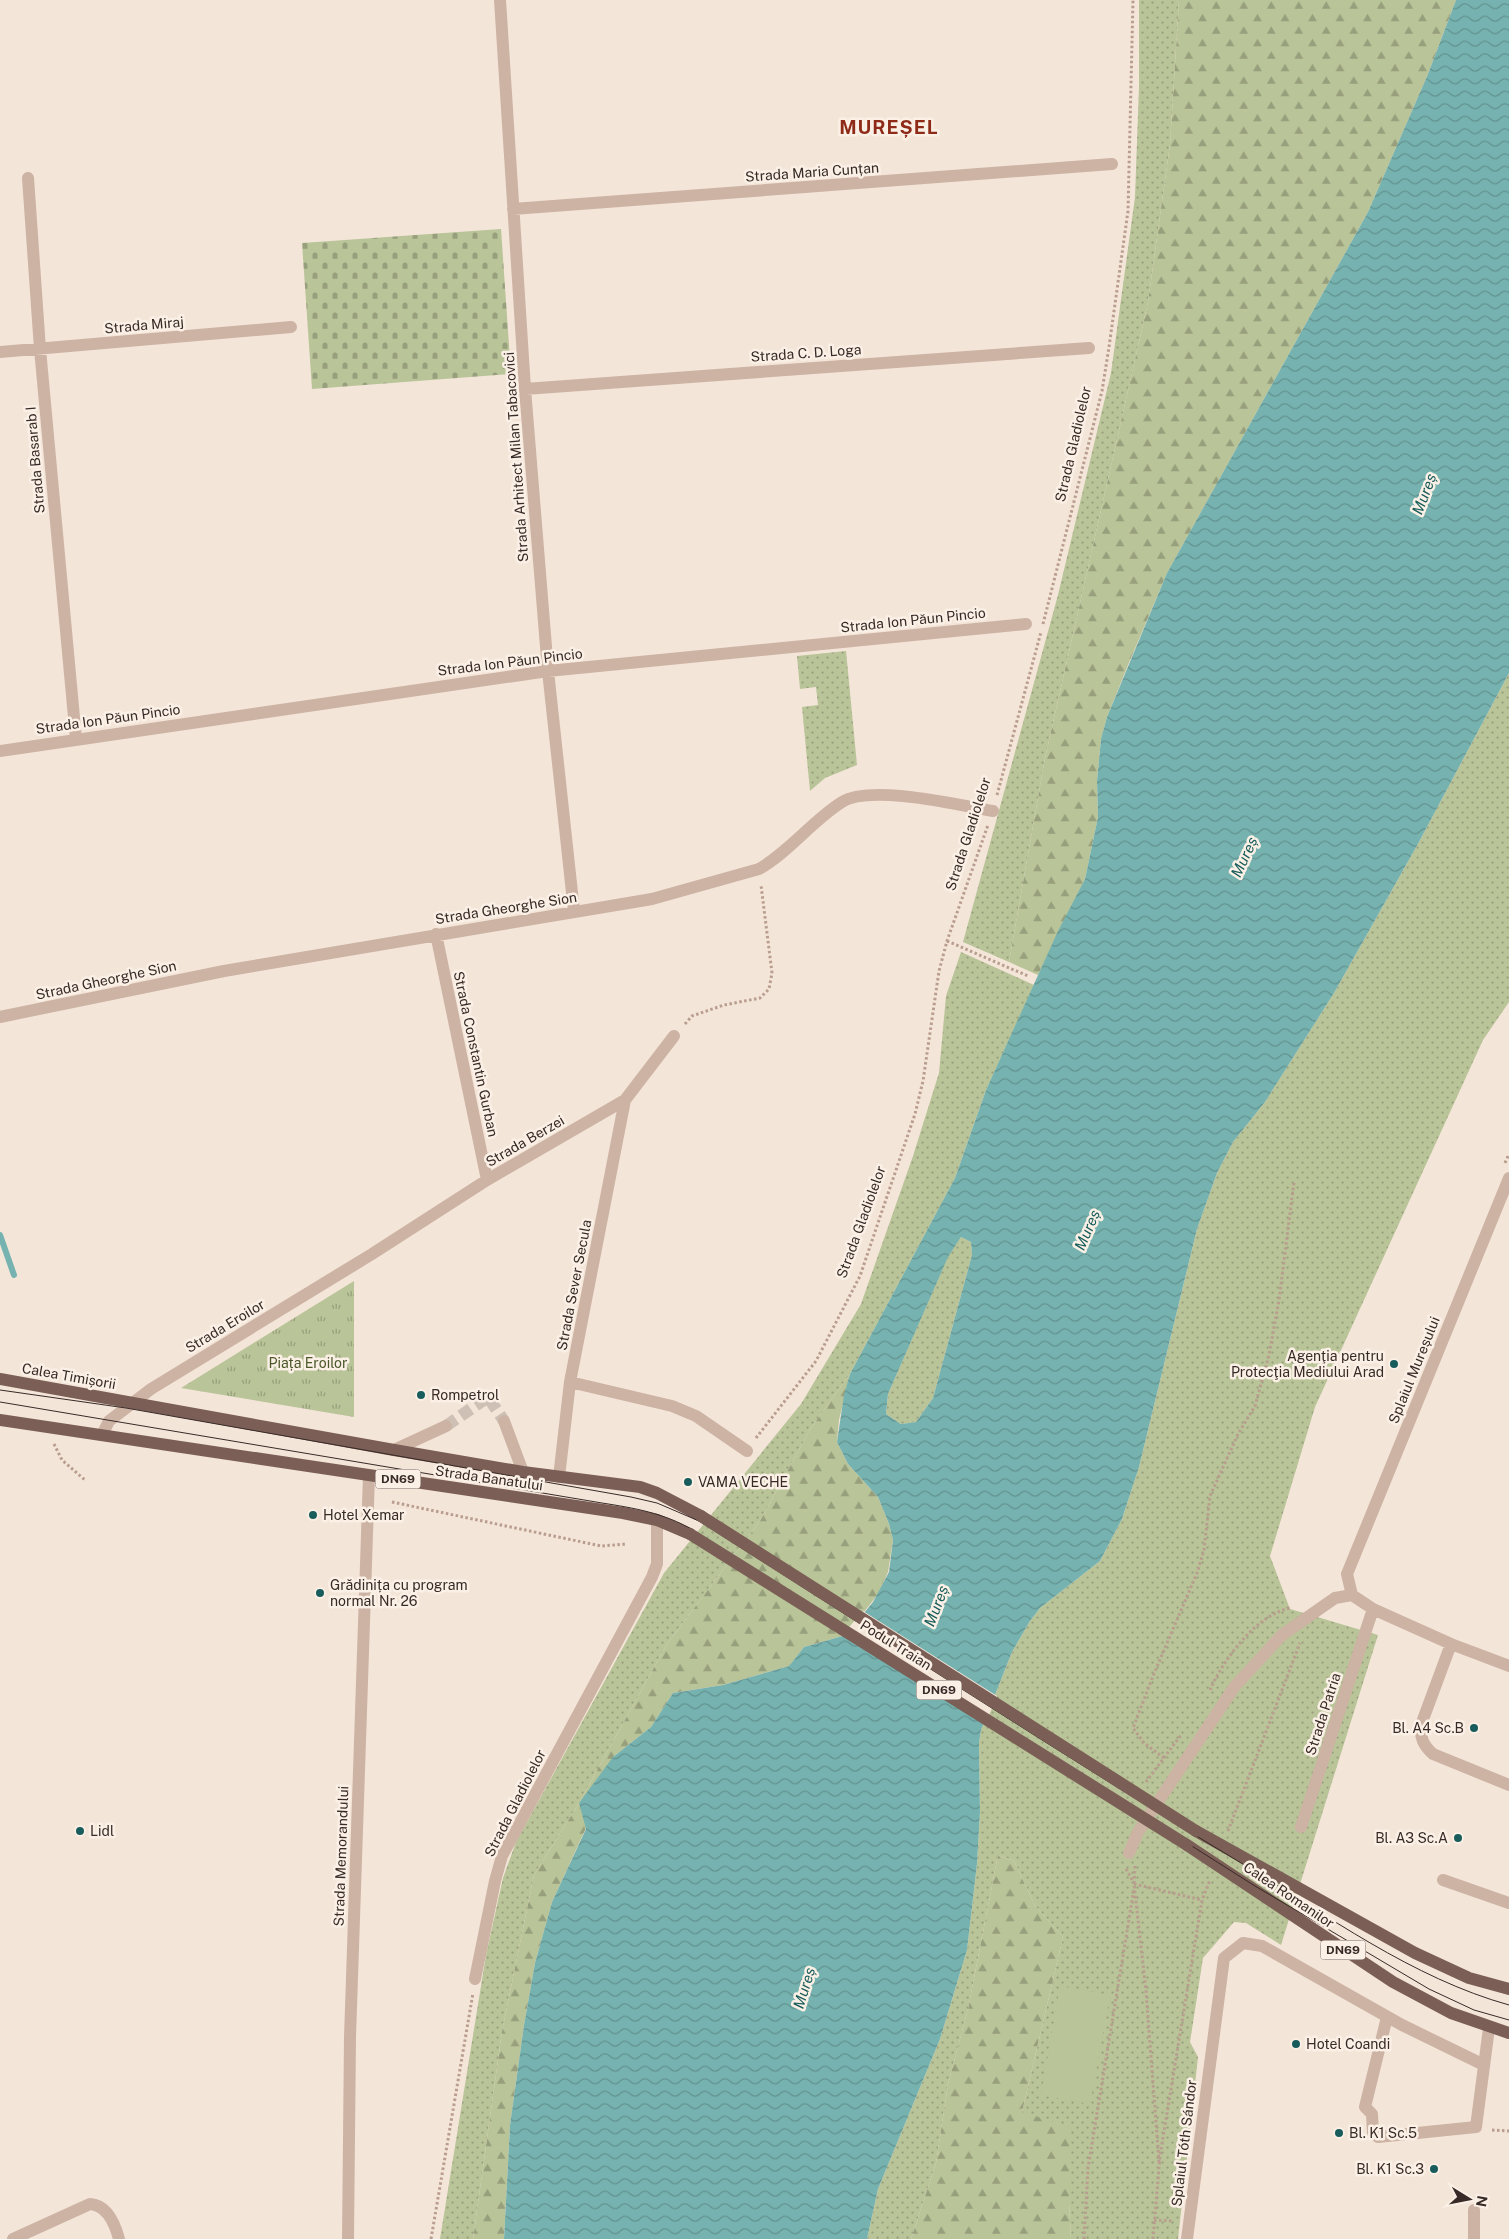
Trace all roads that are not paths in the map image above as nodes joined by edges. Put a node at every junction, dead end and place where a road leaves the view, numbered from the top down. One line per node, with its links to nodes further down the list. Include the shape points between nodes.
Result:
1 (500, 0): 4 (street, Strada Arhitect Milan Tabacovici)
2 (1112, 164): 4 (street, Strada Maria Cunțan)
3 (28, 178): 7 (street, Strada Basarab I)
4 (513, 209): 9 (street, Strada Arhitect Milan Tabacovici)
5 (291, 327): 7 (street, Strada Miraj)
6 (1089, 348): 9 (street, Strada C. D. Loga)
7 (40, 350): 8 (street, Strada Miraj); 12 (street, Strada Basarab I)
8 (0, 352)
9 (526, 389): 11 (street, Strada Arhitect Milan Tabacovici)
10 (1026, 624): 11 (street, Strada Ion Păun Pincio)
11 (548, 671): 12 (street, Strada Ion Păun Pincio); 15 (street, Strada Arhitect Milan Tabacovici)
12 (76, 739): 13 (street, Strada Ion Păun Pincio)
13 (0, 751)
14 (992, 811): 15 (street, Strada Gheorghe Sion, via 893,796 851,798 759,869 652,898)
15 (574, 912): 16 (street, Strada Gheorghe Sion)
16 (436, 934): 17 (street, Strada Gheorghe Sion, via 224,971); 21 (street, Strada Constantin Gurban)
17 (0, 1017)
18 (674, 1036): 19 (street, Strada Berzei)
19 (625, 1100): 21 (street, Strada Berzei); 24 (street, Strada Sever Secula)
20 (1509, 1178): 38 (street, Splaiul Mureșului, via 1348,1574)
21 (487, 1180): 22 (street, Strada Berzei)
22 (372, 1254): 25 (street, Strada Eroilor)
23 (0, 1379): 25 (main road, Calea Timișorii / DN69)
24 (570, 1382): 31 (street, via 672,1406 696,1416); 34 (street, Strada Sever Secula)
25 (134, 1402): 29 (street, Strada Eroilor, via 109,1421); 30 (main road, Strada Banatului / DN69)
26 (0, 1420): 29 (main road, DN69)
27 (504, 1421): 32 (street)
28 (446, 1426): 30 (street)
29 (102, 1435): 33 (main road, Strada Banatului / DN69)
30 (394, 1450): 32 (main road, Strada Banatului / DN69)
31 (746, 1451)
32 (523, 1472): 34 (main road, Strada Banatului / DN69)
33 (369, 1475): 36 (main road, Strada Banatului / DN69); 58 (street, Strada Memorandului, via 350,2037)
34 (558, 1477): 35 (main road, Strada Banatului / DN69, via 657,1492)
35 (701, 1516): 44 (main road, Podul Traian / DN69, bridge)
36 (657, 1520): 37 (main road, Strada Banatului / DN69); 49 (street, Strada Gladiolelor, via 657,1564 652,1578 502,1856)
37 (690, 1534): 45 (main road, Podul Traian / DN69, bridge)
38 (1352, 1595): 39 (street); 46 (street, via 1335,1598 1282,1635 1235,1686 1138,1832)
39 (1373, 1609): 40 (street); 43 (street, Strada Patria)
40 (1451, 1644): 41 (street); 42 (street, via 1421,1725 1420,1736 1425,1748 1433,1754)
41 (1509, 1666)
42 (1509, 1785)
43 (1302, 1827)
44 (1196, 1830): 50 (main road, Calea Romanilor / DN69, via 1414,1953 1469,1978)
45 (1187, 1846): 52 (main road, Calea Romanilor / DN69, via 1393,1982 1451,2013)
46 (1125, 1857)
47 (1443, 1880): 48 (street)
48 (1509, 1903)
49 (475, 1979)
50 (1509, 1989)
51 (1387, 2017): 54 (street, Splaiul Tóth Sándor); 54 (street, via 1365,2107 1372,2114 1373,2133 1378,2137 1476,2128); 59 (street, Splaiul Tóth Sándor, via 1262,1946 1243,1943 1224,1958)
52 (1489, 2028): 53 (main road, Calea Romanilor / DN69); 54 (street)
53 (1509, 2033)
54 (1484, 2065)
55 (1474, 2210): 60 (street)
56 (12, 2239): 57 (street, via 90,2204 98,2204 105,2209)
57 (119, 2239)
58 (348, 2239)
59 (1187, 2239)
60 (1474, 2239)

